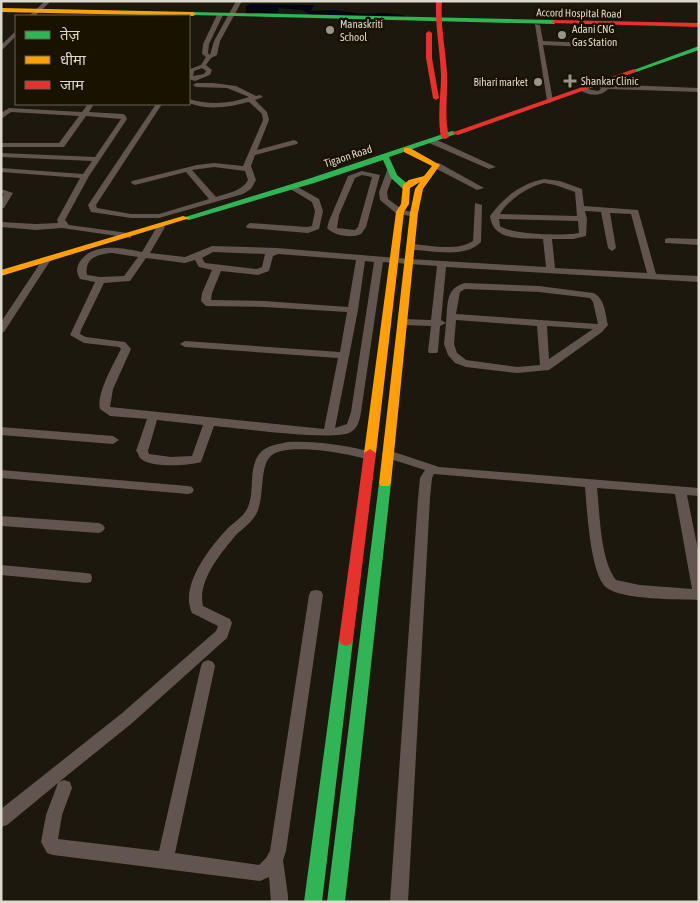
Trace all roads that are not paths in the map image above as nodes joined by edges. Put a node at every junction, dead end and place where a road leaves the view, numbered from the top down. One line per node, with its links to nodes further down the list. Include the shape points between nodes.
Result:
1 (48, 1): 6 (street)
2 (238, 1): 10 (street)
3 (432, 1): 12 (street)
4 (439, 1): 12 (street)
5 (1, 11): 6 (street)
6 (35, 13): 7 (street); 8 (street)
7 (121, 15)
8 (162, 15)
9 (190, 15): 10 (street)
10 (225, 16): 11 (street, Accord Hospital Road); 12 (street, Accord Hospital Road); 20 (street, via 214,55); 20 (street, via 206,44 205,54)
11 (190, 17)
12 (433, 21): 13 (street, Accord Hospital Road); 14 (street); 31 (street, via 429,58 433,90 442,108)
13 (537, 25): 14 (street, Accord Hospital Road); 16 (street)
14 (699, 27)
15 (15, 34): 19 (street)
16 (540, 43): 17 (street); 26 (street)
17 (609, 46)
18 (699, 48): 22 (street, Tigaon Road)
19 (1, 49)
20 (209, 57): 21 (street, via 203,66 209,73)
21 (193, 83): 24 (street, via 241,88)
22 (603, 87): 23 (street); 26 (street, Tigaon Road)
23 (699, 92)
24 (255, 98): 25 (street, via 219,106); 37 (street, via 266,120)
25 (190, 101)
26 (550, 101): 31 (street, Tigaon Road)
27 (90, 105): 29 (street)
28 (158, 105): 53 (street, via 92,207 99,212 159,216)
29 (84, 113): 30 (street, via 9,110); 34 (street, via 61,145); 39 (street, via 118,115 124,119)
30 (1, 118)
31 (444, 137): 32 (street, Tigaon Road)
32 (432, 141): 35 (street, Tigaon Road); 41 (street)
33 (294, 142): 37 (street)
34 (1, 145)
35 (407, 150): 38 (street, Tigaon Road); 40 (street)
36 (1, 154): 39 (street)
37 (252, 154): 43 (street)
38 (385, 157): 45 (street); 49 (street, Tigaon Road)
39 (97, 159): 46 (street)
40 (436, 165): 47 (street); 51 (street)
41 (492, 167)
42 (187, 169): 43 (street, via 214,166); 48 (street); 53 (street)
43 (247, 169): 53 (street, via 252,180 248,188)
44 (1, 170): 46 (street)
45 (391, 170): 50 (street); 55 (street, via 383,196)
46 (85, 176): 65 (street, via 61,220)
47 (426, 178): 50 (street); 61 (street)
48 (135, 183)
49 (291, 187): 66 (street, via 316,201 319,211 316,227 308,230); 67 (street, Tigaon Road)
50 (406, 187): 60 (street, via 405,204)
51 (480, 188)
52 (1, 191): 57 (street, via 8,193)
53 (215, 200)
54 (370, 203): 54 (street, via 358,232 332,230 336,208 341,205 352,176 362,173 376,175); 55 (street)
55 (387, 204): 60 (street)
56 (478, 205): 72 (street, via 477,242 473,246)
57 (1, 206)
58 (582, 208): 59 (street); 62 (street, via 579,191 544,182 532,184 509,198 498,207); 63 (street)
59 (605, 209): 73 (street); 86 (street, via 635,212)
60 (400, 212): 61 (street); 80 (street)
61 (414, 214): 72 (street)
62 (494, 216): 63 (street); 69 (street, via 494,222 508,233)
63 (583, 219): 69 (street, via 583,234)
64 (1, 224): 65 (street)
65 (63, 225): 68 (street)
66 (250, 226)
67 (161, 227): 68 (street, Tigaon Road); 75 (street)
68 (128, 236): 79 (street, Tigaon Road)
69 (547, 236): 84 (street)
70 (668, 241): 71 (street)
71 (699, 242)
72 (411, 247): 81 (street)
73 (612, 248)
74 (273, 252): 76 (street, via 212,249); 77 (street); 83 (street, via 266,269 261,272)
75 (144, 256): 76 (street, via 176,260); 88 (street, via 127,279); 88 (street, via 112,250 89,257 81,273 83,277)
76 (197, 257): 83 (street, via 202,265)
77 (361, 258): 78 (street); 89 (street)
78 (379, 259): 80 (street); 90 (street)
79 (46, 261): 85 (street, Tigaon Road); 97 (street)
80 (394, 261): 81 (street); 92 (street)
81 (409, 262): 82 (street); 93 (street)
82 (442, 263): 84 (street); 94 (street)
83 (217, 269): 89 (street, via 207,293 209,304 258,304)
84 (550, 269): 86 (street)
85 (1, 273)
86 (652, 276): 87 (street)
87 (699, 279)
88 (100, 280): 102 (street, via 75,335 84,340 125,346 123,358 104,398 105,409)
89 (352, 314): 90 (street); 100 (street)
90 (368, 320): 92 (street); 105 (street, via 354,422 347,430)
91 (451, 320): 94 (street); 95 (street); 96 (street, via 455,292 458,288 473,286 584,293 598,301 603,322); 101 (street, via 449,348 459,361 517,370)
92 (387, 322): 108 (street)
93 (402, 322): 94 (street); 107 (street)
94 (435, 323): 99 (street)
95 (542, 323): 96 (street); 101 (street)
96 (601, 327): 101 (street)
97 (1, 330)
98 (185, 344): 100 (street)
99 (434, 351)
100 (344, 355): 105 (street)
101 (545, 368)
102 (153, 416): 103 (street); 103 (street, via 142,451 145,457 153,459 197,459)
103 (210, 421): 105 (street)
104 (1, 431): 106 (street)
105 (329, 432)
106 (113, 440)
107 (388, 454): 109 (street); 129 (street)
108 (370, 456): 124 (street, via 351,450 288,446 274,448 264,455 254,508 225,542 195,590 198,609 225,623 222,634 126,719); 128 (street)
109 (431, 469): 111 (street); 130 (street, via 426,478 424,498)
110 (1, 474): 112 (street)
111 (590, 483): 113 (street); 121 (street, via 607,580 620,588)
112 (188, 490)
113 (680, 491): 114 (street); 119 (street)
114 (699, 492)
115 (1, 521): 116 (street)
116 (99, 528)
117 (1, 570): 118 (street)
118 (86, 578)
119 (699, 589)
120 (316, 595): 126 (street)
121 (699, 595)
122 (208, 666): 125 (street)
123 (64, 788): 125 (street, via 54,815 49,842 53,847)
124 (1, 819)
125 (166, 860): 126 (street, via 260,872 268,869)
126 (274, 861): 127 (street)
127 (279, 902)
128 (313, 902)
129 (336, 902)
130 (399, 902)

